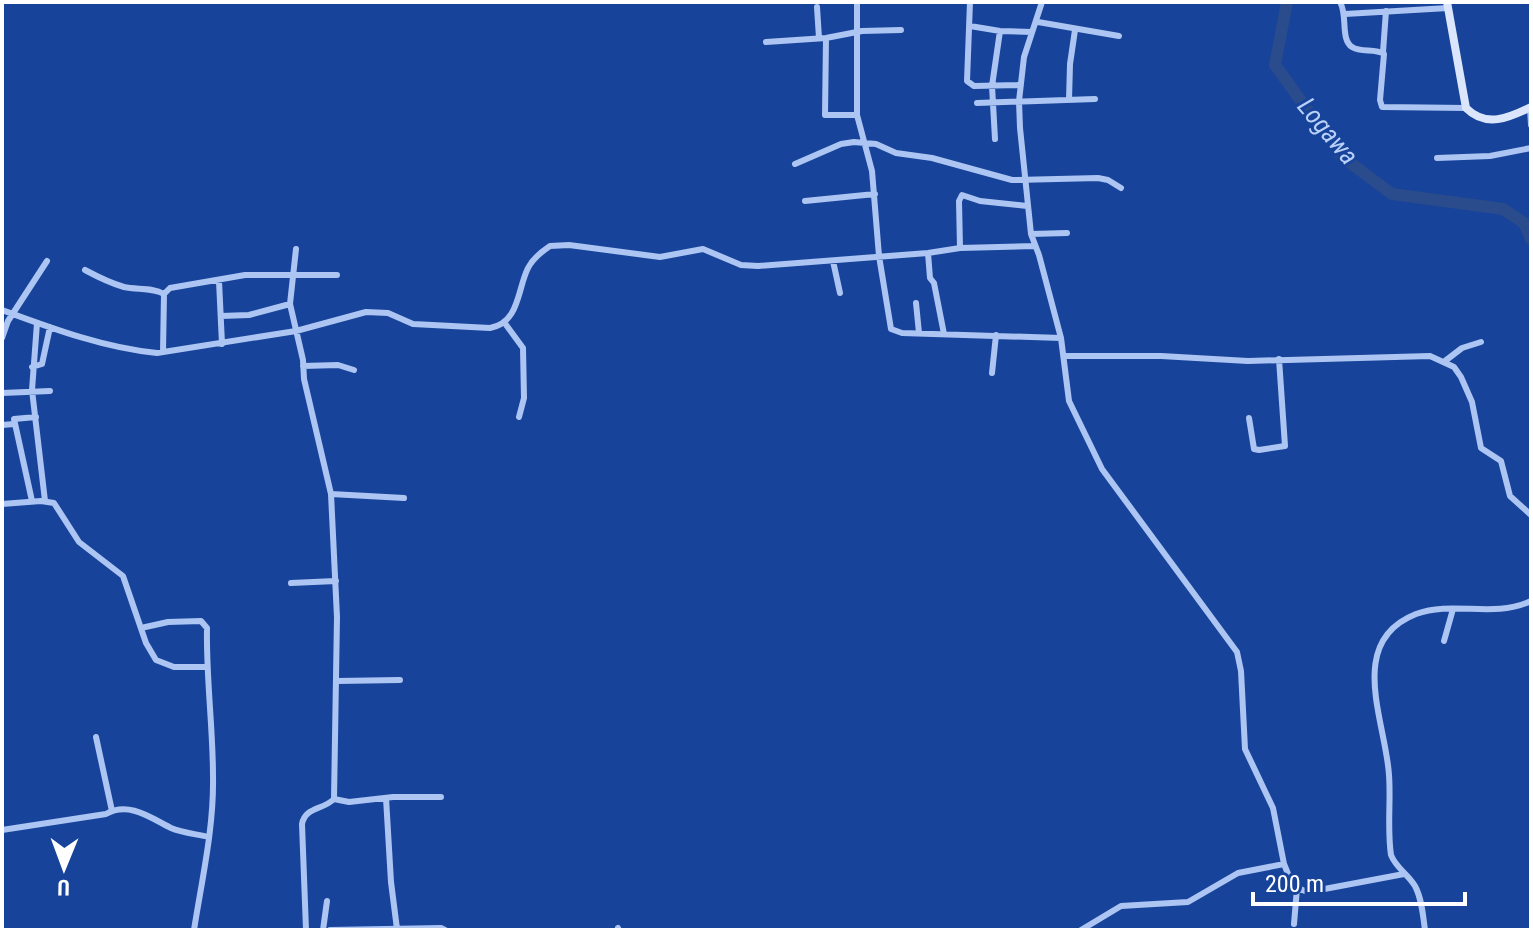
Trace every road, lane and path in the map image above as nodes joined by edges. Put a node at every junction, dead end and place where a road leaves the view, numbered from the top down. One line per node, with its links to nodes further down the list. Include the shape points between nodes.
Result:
1 (857, 2): 13 (street)
2 (970, 2): 10 (street)
3 (1042, 2): 9 (street)
4 (1340, 2): 8 (street)
5 (1447, 5): 7 (street); 28 (main road)
6 (817, 7): 17 (street)
7 (1386, 11): 8 (street); 19 (street)
8 (1345, 14): 19 (street, via 1351,47)
9 (1038, 22): 12 (street); 15 (street)
10 (970, 26): 14 (street); 21 (street, via 967,81)
11 (901, 30): 13 (street)
12 (1075, 30): 16 (street); 23 (street)
13 (856, 31): 17 (street); 29 (street)
14 (1000, 31): 15 (street); 21 (street)
15 (1032, 32): 20 (street)
16 (1119, 36)
17 (823, 38): 18 (street); 29 (street, via 825,115)
18 (766, 42)
19 (1383, 52): 28 (street, via 1382,107)
20 (1020, 85): 21 (street); 24 (street)
21 (992, 86): 25 (street)
22 (1095, 99): 23 (street)
23 (1069, 100): 24 (street)
24 (1019, 101): 25 (street); 36 (street)
25 (994, 102): 26 (street); 31 (street)
26 (977, 103)
27 (1530, 107): 28 (main road, via 1495,120 1477,117); 30 (street)
28 (1466, 108)
29 (857, 115): 32 (street)
30 (1531, 125)
31 (995, 139)
32 (865, 143): 35 (street, via 841,144); 36 (street); 38 (street)
33 (1531, 148): 34 (street)
34 (1437, 158)
35 (795, 164)
36 (1024, 181): 37 (street, via 1098,178); 40 (street)
37 (1121, 188)
38 (875, 194): 39 (street); 47 (street)
39 (805, 201)
40 (1027, 206): 42 (street); 44 (street, via 962,195)
41 (1067, 233): 42 (street)
42 (1031, 234): 43 (street)
43 (1035, 246): 44 (street); 69 (street)
44 (960, 248): 46 (street)
45 (296, 249): 51 (street)
46 (928, 253): 47 (street); 66 (street)
47 (879, 256): 49 (street); 65 (street, via 891,329)
48 (47, 261): 59 (street)
49 (833, 261): 54 (street); 61 (street, via 750,266 703,249 660,257 550,246 530,264 517,305)
50 (85, 270): 55 (street, via 126,287)
51 (293, 275): 52 (street); 53 (street); 57 (street)
52 (337, 275)
53 (219, 281): 55 (street, via 170,288); 60 (street)
54 (840, 293)
55 (164, 294): 72 (street)
56 (916, 303): 65 (street)
57 (290, 304): 60 (street); 64 (street)
58 (2, 310): 59 (street)
59 (14, 314): 62 (street); 68 (street)
60 (221, 316): 71 (street)
61 (504, 322): 64 (street, via 490,328 419,324 378,311); 84 (street, via 523,348)
62 (37, 323): 63 (street); 77 (street)
63 (50, 327): 72 (street, via 141,352); 77 (street, via 42,364)
64 (296, 331): 71 (street); 76 (street)
65 (919, 333): 66 (street)
66 (944, 334): 67 (street)
67 (996, 335): 69 (street); 79 (street)
68 (2, 338)
69 (1061, 338): 73 (street)
70 (1481, 342): 75 (street)
71 (222, 344): 72 (street)
72 (163, 352)
73 (1064, 356): 74 (street); 110 (street, via 1069,401 1102,469 1237,652 1245,749 1273,808)
74 (1279, 359): 75 (street, via 1409,355); 85 (street, via 1285,446 1254,449)
75 (1445, 361): 93 (street, via 1469,391 1481,448 1501,461 1510,496)
76 (303, 366): 78 (street); 88 (street)
77 (32, 367): 80 (street)
78 (354, 370)
79 (992, 373)
80 (32, 390): 81 (street); 82 (street); 83 (street)
81 (50, 391)
82 (2, 393)
83 (36, 417): 86 (street, via 15,418); 91 (street)
84 (519, 417)
85 (1249, 418)
86 (14, 424): 87 (street); 90 (street)
87 (2, 425)
88 (331, 494): 89 (street); 94 (street)
89 (404, 498)
90 (32, 501): 91 (street); 92 (street)
91 (45, 501): 98 (street, via 54,503 79,542 123,576)
92 (2, 504)
93 (1531, 515)
94 (336, 581): 95 (street); 102 (street)
95 (291, 583)
96 (1531, 601): 97 (street, via 1508,610)
97 (1453, 609): 99 (street); 111 (street, via 1416,614 1398,624 1376,658 1375,697 1389,774 1390,847)
98 (141, 628): 100 (street, via 156,660 174,667); 100 (street, via 203,622)
99 (1444, 641)
100 (206, 667): 109 (street, via 214,779)
101 (400, 680): 102 (street)
102 (337, 681): 106 (street)
103 (96, 737): 107 (street)
104 (441, 797): 105 (street)
105 (386, 798): 106 (street); 115 (street)
106 (334, 799): 117 (street, via 303,816)
107 (112, 811): 108 (street); 109 (street, via 146,814 171,828)
108 (2, 830)
109 (209, 837): 116 (street)
110 (1284, 864): 112 (street); 121 (street, via 1238,873 1188,902 1121,906)
111 (1404, 874): 112 (street, via 1319,890); 122 (street, via 1414,883)
112 (1297, 888): 114 (street)
113 (327, 901): 118 (street)
114 (1294, 924)
115 (397, 929): 119 (street); 120 (street)
116 (194, 930)
117 (306, 930)
118 (323, 930)
119 (330, 930)
120 (445, 930)
121 (1081, 930)
122 (1425, 930)

